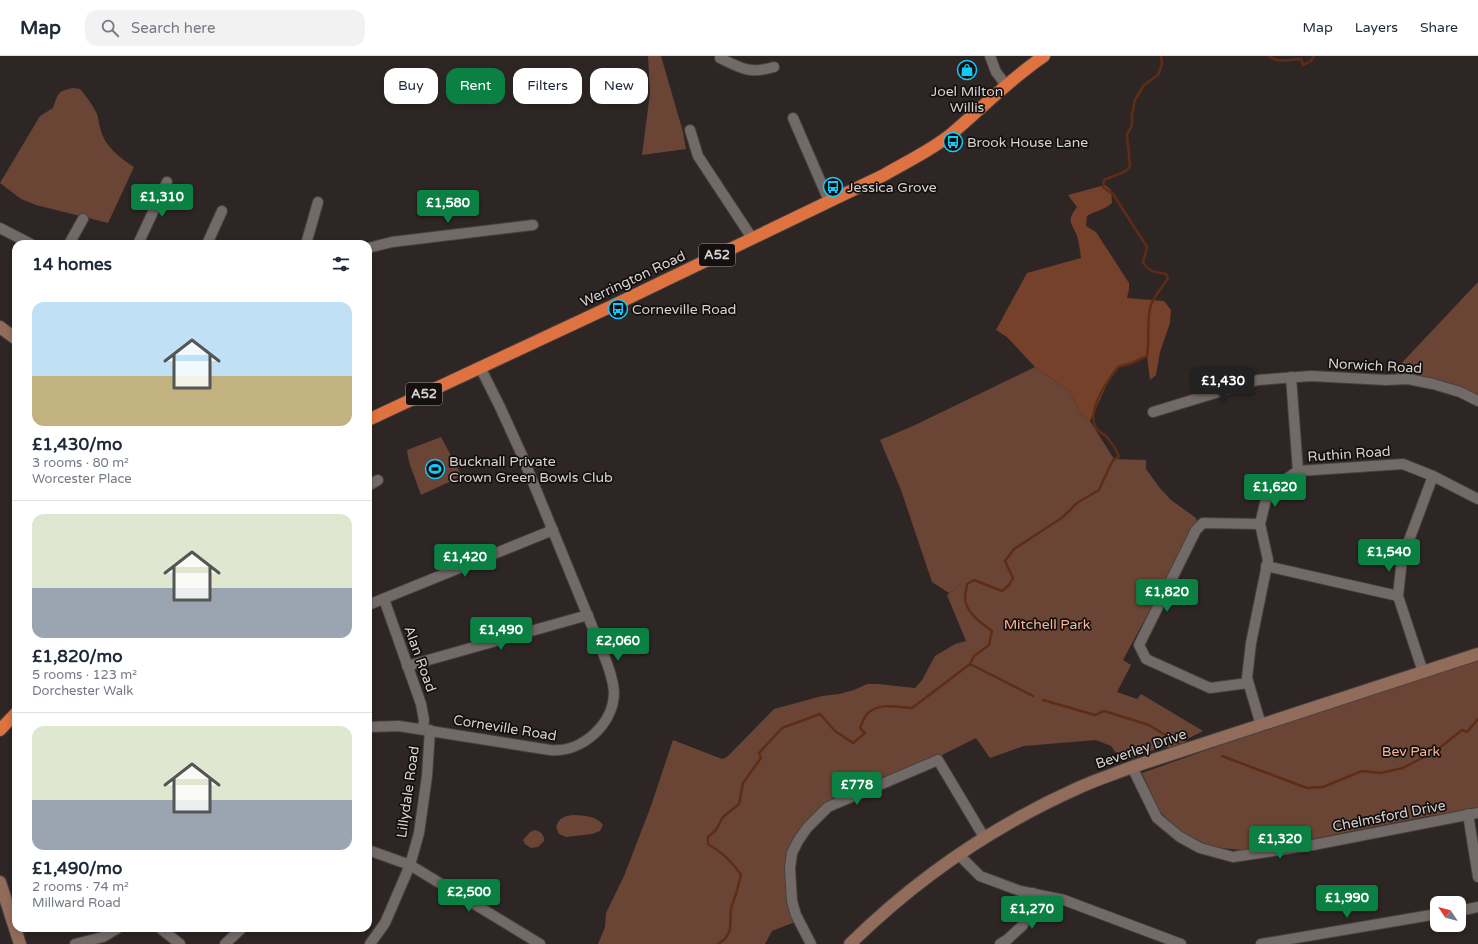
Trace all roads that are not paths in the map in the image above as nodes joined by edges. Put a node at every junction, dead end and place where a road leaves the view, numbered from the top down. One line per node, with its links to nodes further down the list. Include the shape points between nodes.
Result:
1 (720, 56): 4 (street, via 747,71)
2 (990, 56): 5 (street, via 996,72)
3 (1044, 56): 5 (highway, A52)
4 (774, 67)
5 (1006, 85): 9 (highway, Werrington Road / A52, via 949,136 922,154)
6 (793, 118): 9 (street)
7 (690, 130): 15 (street, via 698,156)
8 (167, 182): 18 (street)
9 (829, 201): 15 (highway, Werrington Road / A52)
10 (318, 202): 20 (street)
11 (222, 212): 19 (street)
12 (83, 219): 17 (street)
13 (533, 224): 21 (street, via 392,242)
14 (0, 228): 16 (street)
15 (752, 238): 24 (highway, Werrington Road / A52)
16 (23, 240)
17 (71, 240)
18 (140, 240)
19 (209, 240)
20 (307, 240)
21 (372, 247)
22 (0, 327): 23 (street)
23 (12, 336)
24 (480, 367): 28 (highway, Werrington Road / A52); 35 (street, Corneville Road, via 506,420)
25 (1291, 377): 26 (street, Norwich Road, via 1408,379 1460,392); 27 (street, Norwich Road, via 1258,380); 29 (street)
26 (1478, 401)
27 (1153, 412)
28 (372, 418)
29 (1298, 471): 30 (street, Ruthin Road, via 1402,464); 34 (street, Ruthin Road, via 1268,491)
30 (1433, 476): 33 (street, Ruthin Road); 37 (street, via 1402,559)
31 (378, 480): 32 (street)
32 (372, 484)
33 (1478, 499)
34 (1260, 524): 36 (street, Ruthin Road, via 1268,560); 44 (street, via 1203,523 1196,530 1139,645 1146,659 1210,688)
35 (553, 530): 38 (street); 40 (street, Corneville Road)
36 (1266, 566): 37 (street); 44 (street, Ruthin Road, via 1251,643)
37 (1398, 596): 43 (street)
38 (384, 599): 39 (street); 42 (street, Alan Road)
39 (372, 604)
40 (588, 615): 42 (street); 49 (street, Corneville Road, via 611,672 614,691 604,722 589,738 573,748 557,751)
41 (1478, 654): 43 (street, Beverley Drive)
42 (408, 666): 49 (street, Alan Road, via 424,713)
43 (1423, 672): 46 (street, Beverley Drive)
44 (1248, 683): 46 (street, Ruthin Road)
45 (12, 717): 48 (highway)
46 (1261, 725): 50 (street, Beverley Drive)
47 (372, 727): 49 (street, Corneville Road, via 394,725)
48 (0, 730)
49 (426, 730): 55 (street, Lillydale Road, via 426,776 419,833)
50 (1132, 767): 51 (street, Chelmsford Drive, via 1157,818 1180,837 1200,848 1233,856 1313,845); 52 (street, Beverley Drive, via 1079,787)
51 (1473, 814): 56 (street)
52 (984, 837): 54 (street, Beverley Drive); 73 (street, via 938,760 828,807 798,841 792,853 790,868 796,915)
53 (372, 851): 55 (street)
54 (958, 854): 58 (street, via 980,876); 74 (street, Beverley Drive, via 906,892)
55 (410, 865): 71 (street, Lillydale Road, via 385,923); 72 (street)
56 (1478, 877)
57 (0, 882): 62 (street)
58 (1033, 894): 75 (street, via 1023,925); 76 (street, via 1064,900)
59 (1478, 907): 60 (street)
60 (1466, 910)
61 (1430, 915): 77 (street)
62 (12, 919)
63 (16, 932): 67 (street)
64 (111, 932): 68 (street, via 103,937)
65 (165, 932): 69 (street)
66 (238, 932): 70 (street)
67 (20, 944)
68 (75, 944)
69 (180, 944)
70 (225, 944)
71 (370, 944)
72 (540, 944)
73 (811, 944)
74 (850, 944)
75 (1000, 944)
76 (1181, 944)
77 (1261, 944)

